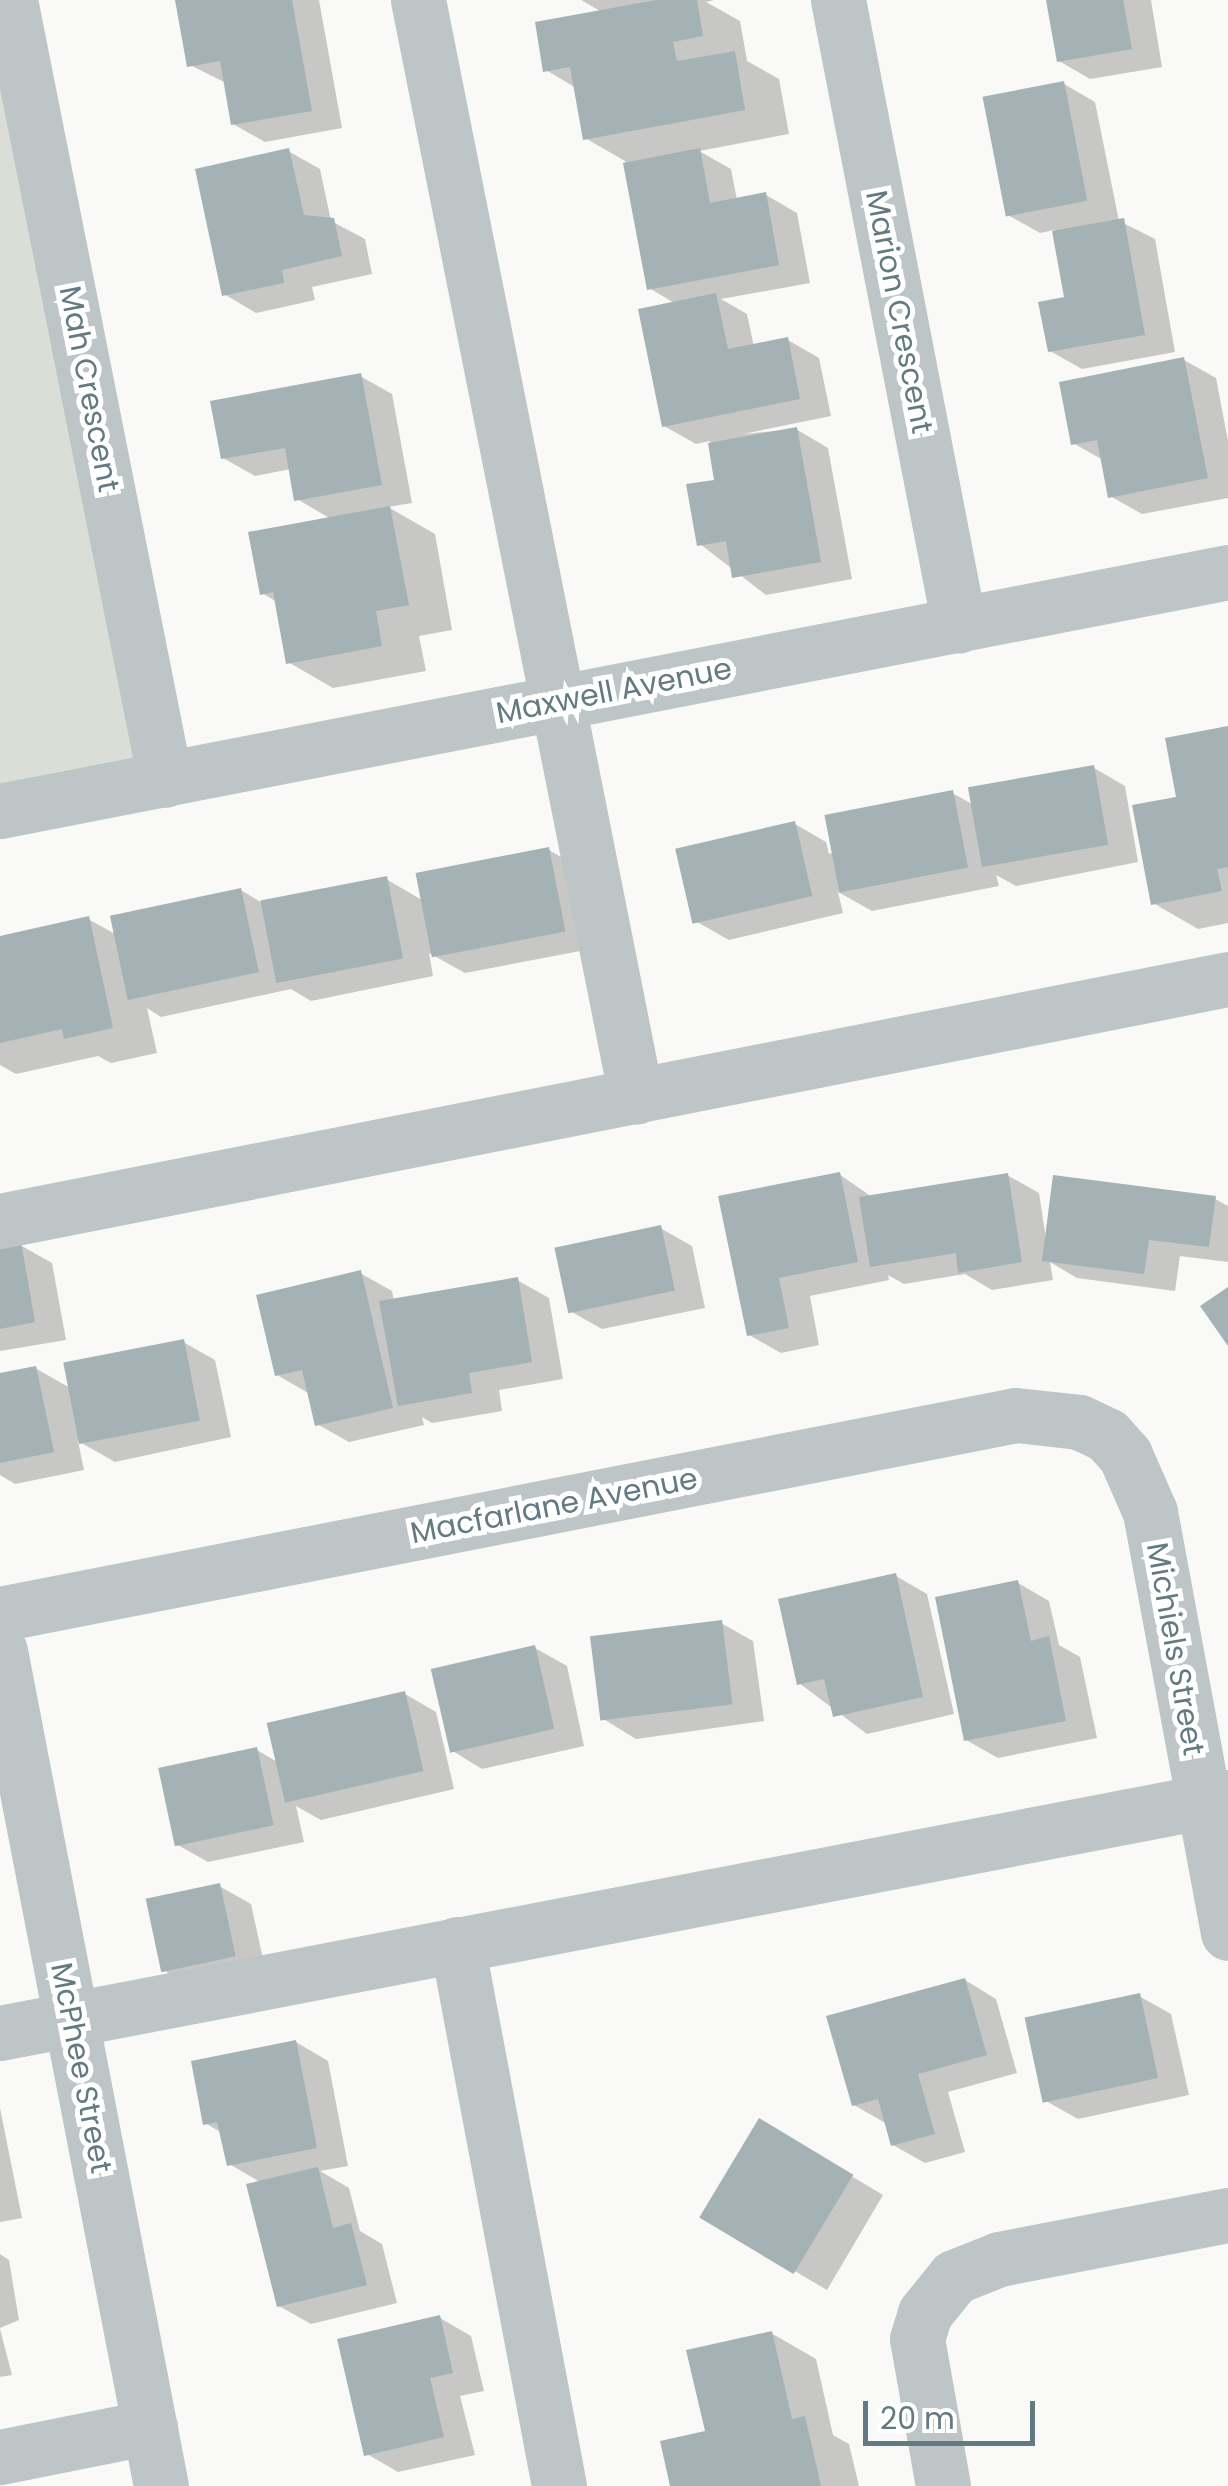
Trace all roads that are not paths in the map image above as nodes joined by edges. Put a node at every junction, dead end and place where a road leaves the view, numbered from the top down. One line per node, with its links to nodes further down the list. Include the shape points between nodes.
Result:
1 (10, 0): 7 (street, Mah Crescent)
2 (418, 0): 6 (street)
3 (838, 0): 5 (street, Marion Crescent)
4 (1228, 572): 5 (street, Maxwell Avenue)
5 (959, 625): 6 (street, Maxwell Avenue)
6 (559, 701): 7 (street, Maxwell Avenue); 10 (street)
7 (165, 780): 8 (street, Maxwell Avenue)
8 (0, 811)
9 (1228, 978): 10 (street)
10 (636, 1097): 11 (street)
11 (0, 1221)
12 (1106, 1435): 13 (street, Macfarlane Avenue, via 1049,1415 1016,1415); 15 (street, Michiels Street, via 1139,1478 1150,1512)
13 (0, 1614)
14 (0, 1650): 18 (street, McPhee Street)
15 (1216, 1800): 16 (street, Michiels Street); 17 (street)
16 (1228, 1933)
17 (457, 1944): 18 (street); 24 (street)
18 (72, 2019): 19 (street); 21 (street, McPhee Street)
19 (0, 2033)
20 (1228, 2215): 25 (street, via 999,2260 954,2276 925,2314 918,2339)
21 (150, 2428): 22 (street); 23 (street, McPhee Street)
22 (0, 2457)
23 (162, 2486)
24 (559, 2486)
25 (943, 2486)

